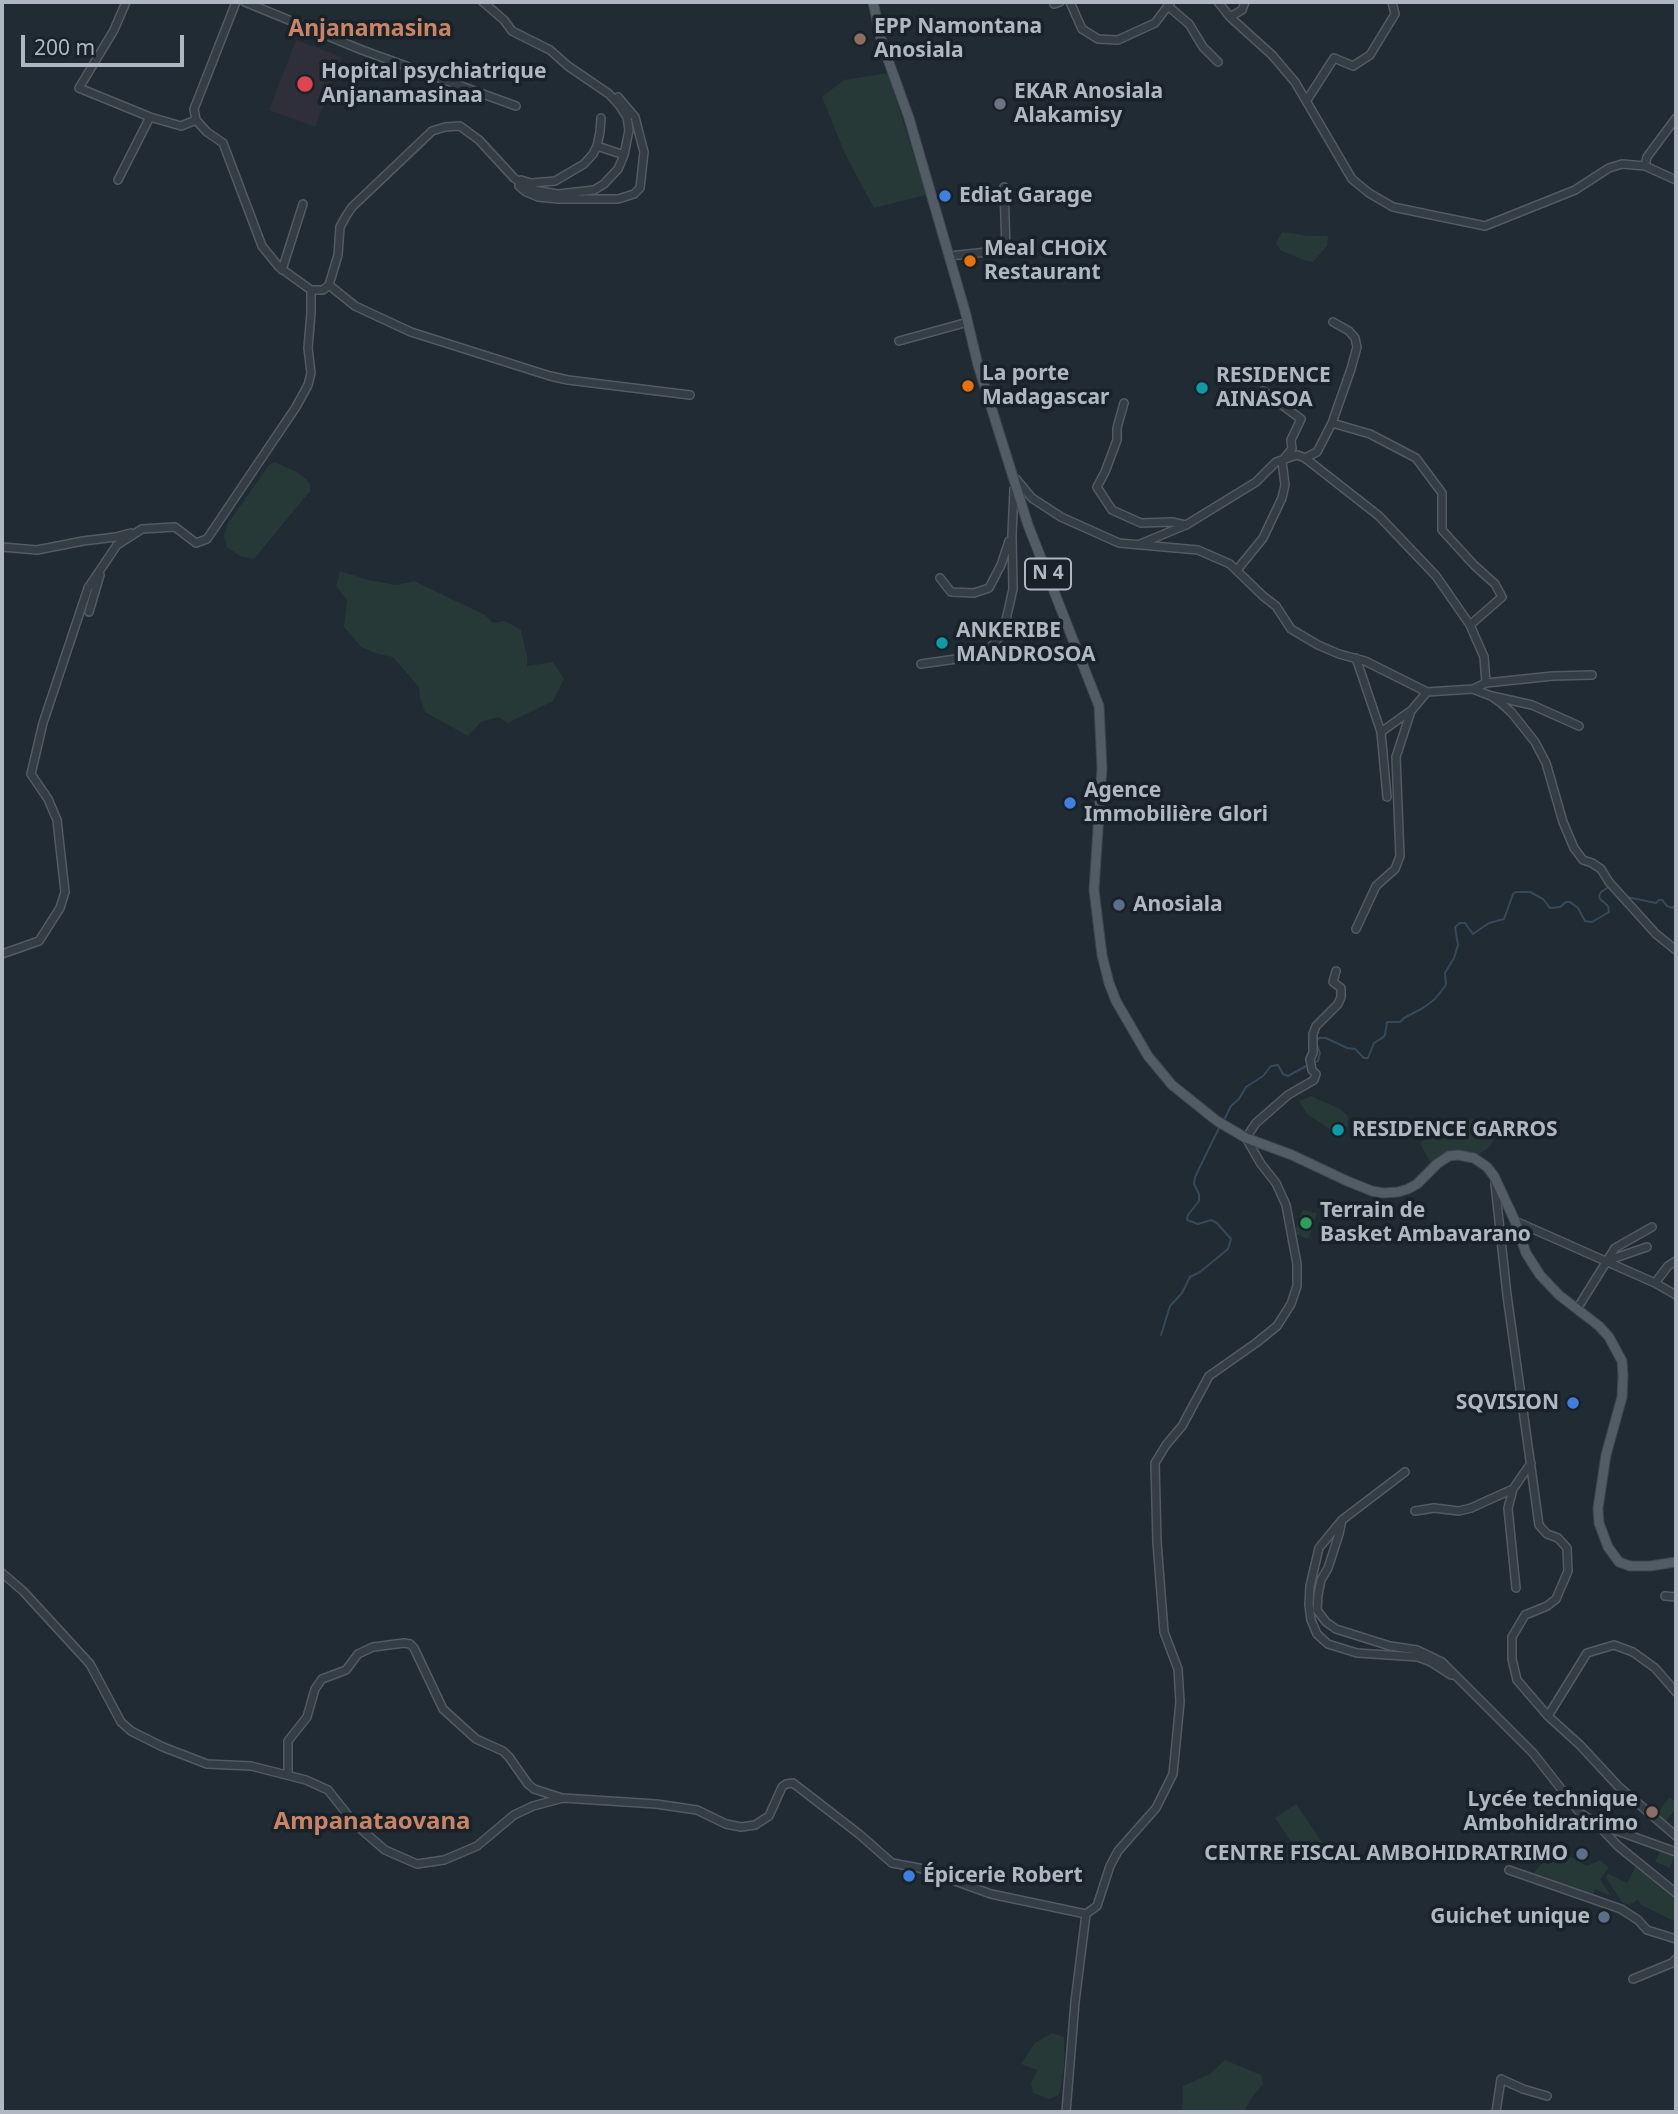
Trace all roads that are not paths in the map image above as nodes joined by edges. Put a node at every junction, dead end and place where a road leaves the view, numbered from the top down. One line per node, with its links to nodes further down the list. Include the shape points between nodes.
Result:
1 (126, 2): 16 (street, via 79,88)
2 (236, 2): 19 (street, via 194,109)
3 (245, 2): 15 (street)
4 (483, 2): 13 (street, via 512,31 550,50)
5 (873, 2): 28 (main road, N 4)
6 (1070, 2): 10 (street, via 1082,29 1098,39 1118,40 1155,23)
7 (1218, 2): 11 (street)
8 (1245, 2): 11 (street, via 1242,10)
9 (1392, 2): 14 (street, via 1395,14 1370,55 1353,66 1334,58)
10 (1170, 4): 12 (street)
11 (1230, 17): 14 (street, via 1272,55)
12 (1218, 62)
13 (582, 77): 21 (street, via 609,94 627,117); 23 (street, via 612,92 635,117 643,152 640,188 618,199 558,200 526,192)
14 (1307, 100): 22 (street, via 1352,179 1370,193 1393,207 1485,226 1574,190 1609,168)
15 (516, 106)
16 (150, 117): 19 (street, via 181,126); 24 (street)
17 (601, 118): 20 (street)
18 (1676, 118): 22 (street)
19 (196, 120): 29 (street, via 223,144 262,246)
20 (597, 146): 21 (street); 23 (street, via 584,164 555,181 531,183)
21 (624, 155): 23 (street, via 604,184 580,193 539,191)
22 (1645, 166): 25 (street)
23 (514, 178): 30 (street, via 460,126 432,131 346,216)
24 (118, 180)
25 (1676, 180)
26 (1004, 187): 28 (street, via 1006,250)
27 (303, 204): 29 (street)
28 (949, 256): 33 (main road, N 4)
29 (282, 270): 31 (street)
30 (329, 285): 31 (street); 36 (street, via 355,306 400,327 550,376)
31 (311, 290): 43 (street, via 308,385 207,539 196,543 175,527)
32 (1333, 322): 38 (street, via 1349,331 1357,347)
33 (968, 323): 34 (street); 41 (main road, N 4)
34 (899, 341)
35 (1263, 391): 40 (street, via 1301,419 1291,440 1292,449)
36 (690, 395)
37 (1124, 403): 42 (street, via 1117,440 1097,487 1112,510 1141,523)
38 (1332, 423): 39 (street, via 1317,452); 51 (street, via 1370,434 1416,458 1443,493 1442,530 1502,597)
39 (1305, 458): 40 (street, via 1297,455); 51 (street, via 1395,531 1436,576)
40 (1282, 461): 42 (street); 48 (street, via 1282,498 1264,538)
41 (1014, 477): 44 (street); 45 (street, via 1032,498 1061,517 1119,543); 67 (main road, N 4, via 1028,525 1099,706 1102,768 1094,890 1109,983 1147,1056 1172,1085)
42 (1186, 525): 45 (street)
43 (142, 529): 46 (street, via 37,550); 47 (street, via 117,545)
44 (1012, 535): 49 (street, via 989,588 951,592); 53 (street, via 1013,589 997,642 984,655)
45 (1139, 544): 48 (street, via 1198,550)
46 (2, 547)
47 (102, 568): 50 (street); 65 (street, via 88,588 66,648 31,774 57,820 65,892 39,942)
48 (1237, 570): 52 (street, via 1300,635)
49 (940, 578)
50 (89, 612)
51 (1470, 625): 55 (street, via 1483,657)
52 (1356, 657): 57 (street); 61 (street)
53 (921, 664)
54 (1592, 675): 55 (street)
55 (1486, 682): 56 (street)
56 (1473, 689): 57 (street); 58 (street)
57 (1427, 692): 59 (street)
58 (1491, 696): 60 (street, via 1532,705); 64 (street, via 1535,742 1574,848 1583,860 1601,869 1656,934)
59 (1411, 711): 61 (street); 63 (street, via 1396,757 1400,856 1395,869 1376,886)
60 (1579, 726)
61 (1381, 732): 62 (street)
62 (1387, 797)
63 (1356, 929)
64 (1676, 950)
65 (2, 954)
66 (1336, 971): 67 (street, via 1333,982 1341,988 1341,997 1313,1034 1310,1059 1314,1080 1288,1095)
67 (1246, 1138): 68 (main road, via 1373,1191 1408,1189 1437,1164 1458,1155 1479,1160); 97 (street, via 1286,1205 1297,1286 1276,1326 1209,1376 1156,1463 1164,1632 1178,1669 1180,1691 1173,1774 1156,1808 1118,1851 1097,1906)
68 (1494, 1176): 69 (main road); 77 (street)
69 (1515, 1221): 73 (street); 76 (main road, via 1540,1275)
70 (1652, 1227): 73 (street, via 1615,1248)
71 (1647, 1247): 73 (street)
72 (1676, 1261): 74 (street)
73 (1606, 1262): 74 (street); 76 (street)
74 (1655, 1283): 75 (street)
75 (1676, 1295)
76 (1577, 1309): 82 (main road, via 1609,1337 1622,1361 1622,1397 1599,1498 1603,1534 1619,1562 1640,1566)
77 (1531, 1463): 79 (street); 89 (street, via 1539,1525 1567,1548 1569,1570 1556,1599 1525,1615 1513,1636 1512,1658 1517,1680)
78 (1405, 1472): 81 (street)
79 (1513, 1489): 80 (street, via 1459,1511); 84 (street, via 1508,1507)
80 (1415, 1511)
81 (1342, 1520): 87 (street, via 1321,1580 1317,1610 1336,1629 1432,1656); 87 (street, via 1319,1548 1314,1564 1309,1605 1317,1634 1343,1650 1418,1657)
82 (1676, 1562)
83 (2, 1573): 90 (street, via 90,1664 121,1722 131,1731 207,1764 251,1766)
84 (1516, 1588)
85 (1665, 1596): 86 (street)
86 (1676, 1597)
87 (1461, 1681): 92 (street, via 1533,1753 1580,1813)
88 (1676, 1692): 89 (street, via 1655,1668 1614,1645 1587,1653)
89 (1548, 1716): 93 (street)
90 (288, 1775): 91 (street, via 328,1790 355,1824 385,1850 417,1864 444,1860 477,1846 514,1815); 91 (street, via 288,1741 307,1717 322,1679 346,1670 358,1654 373,1647 404,1643 414,1648 443,1709 476,1739 503,1751 534,1789)
91 (563, 1798): 97 (street, via 697,1810 741,1827 769,1816 782,1787 793,1783 892,1863 991,1894)
92 (1598, 1825): 94 (street); 96 (street)
93 (1676, 1836)
94 (1676, 1852)
95 (1509, 1870): 98 (street, via 1592,1897 1621,1909 1647,1930)
96 (1676, 1893)
97 (1086, 1914): 102 (street)
98 (1676, 1939)
99 (1676, 1959): 100 (street)
100 (1633, 1979)
101 (1548, 2096): 103 (street, via 1501,2079)
102 (1066, 2112)
103 (1496, 2112)

